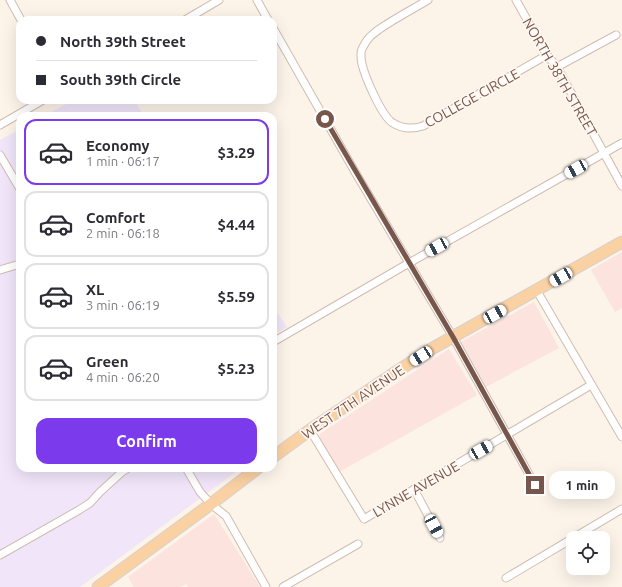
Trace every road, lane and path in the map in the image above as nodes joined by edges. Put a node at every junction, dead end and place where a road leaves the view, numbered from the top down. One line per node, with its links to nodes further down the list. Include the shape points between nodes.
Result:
1 (10, 0): 6 (street)
2 (219, 0): 7 (street)
3 (257, 0): 8 (street)
4 (428, 0): 11 (street, COLLEGE CIRCLE, via 386,24 369,37 361,50 366,77 383,112 393,124 407,128 423,126)
5 (516, 0): 11 (street, NORTH 38TH STREET)
6 (19, 16)
7 (192, 16)
8 (266, 16)
9 (277, 35): 23 (street)
10 (616, 35): 12 (street)
11 (547, 55): 12 (street, NORTH 38TH STREET)
12 (557, 67): 18 (street, NORTH 38TH STREET)
13 (37, 104): 14 (street)
14 (23, 112)
15 (16, 116): 16 (street)
16 (0, 125)
17 (622, 143): 18 (street)
18 (604, 153): 21 (street, NORTH 38TH STREET); 23 (street)
19 (0, 155): 20 (street)
20 (16, 182)
21 (622, 186)
22 (622, 242): 26 (main road, WEST 7TH AVENUE)
23 (409, 263): 27 (street); 28 (street)
24 (16, 265): 25 (street)
25 (0, 270)
26 (536, 291): 27 (main road, WEST 7TH AVENUE); 29 (street)
27 (453, 337): 30 (main road, WEST 7TH AVENUE); 31 (street)
28 (277, 340)
29 (591, 385): 31 (street, LYNNE AVENUE); 32 (street)
30 (310, 430): 33 (main road, WEST 7TH AVENUE); 38 (street, LYNNE AVENUE, via 364,519)
31 (508, 434): 37 (street); 38 (street, LYNNE AVENUE)
32 (622, 437)
33 (277, 454)
34 (122, 472): 43 (street, via 90,503)
35 (188, 472): 39 (street, via 200,492)
36 (253, 472): 39 (main road)
37 (535, 485)
38 (414, 489): 41 (street)
39 (211, 504): 45 (main road); 46 (street, via 226,516)
40 (622, 508): 44 (street)
41 (440, 538)
42 (358, 544): 47 (street)
43 (0, 555)
44 (506, 578)
45 (98, 587)
46 (266, 587)
47 (283, 587)

